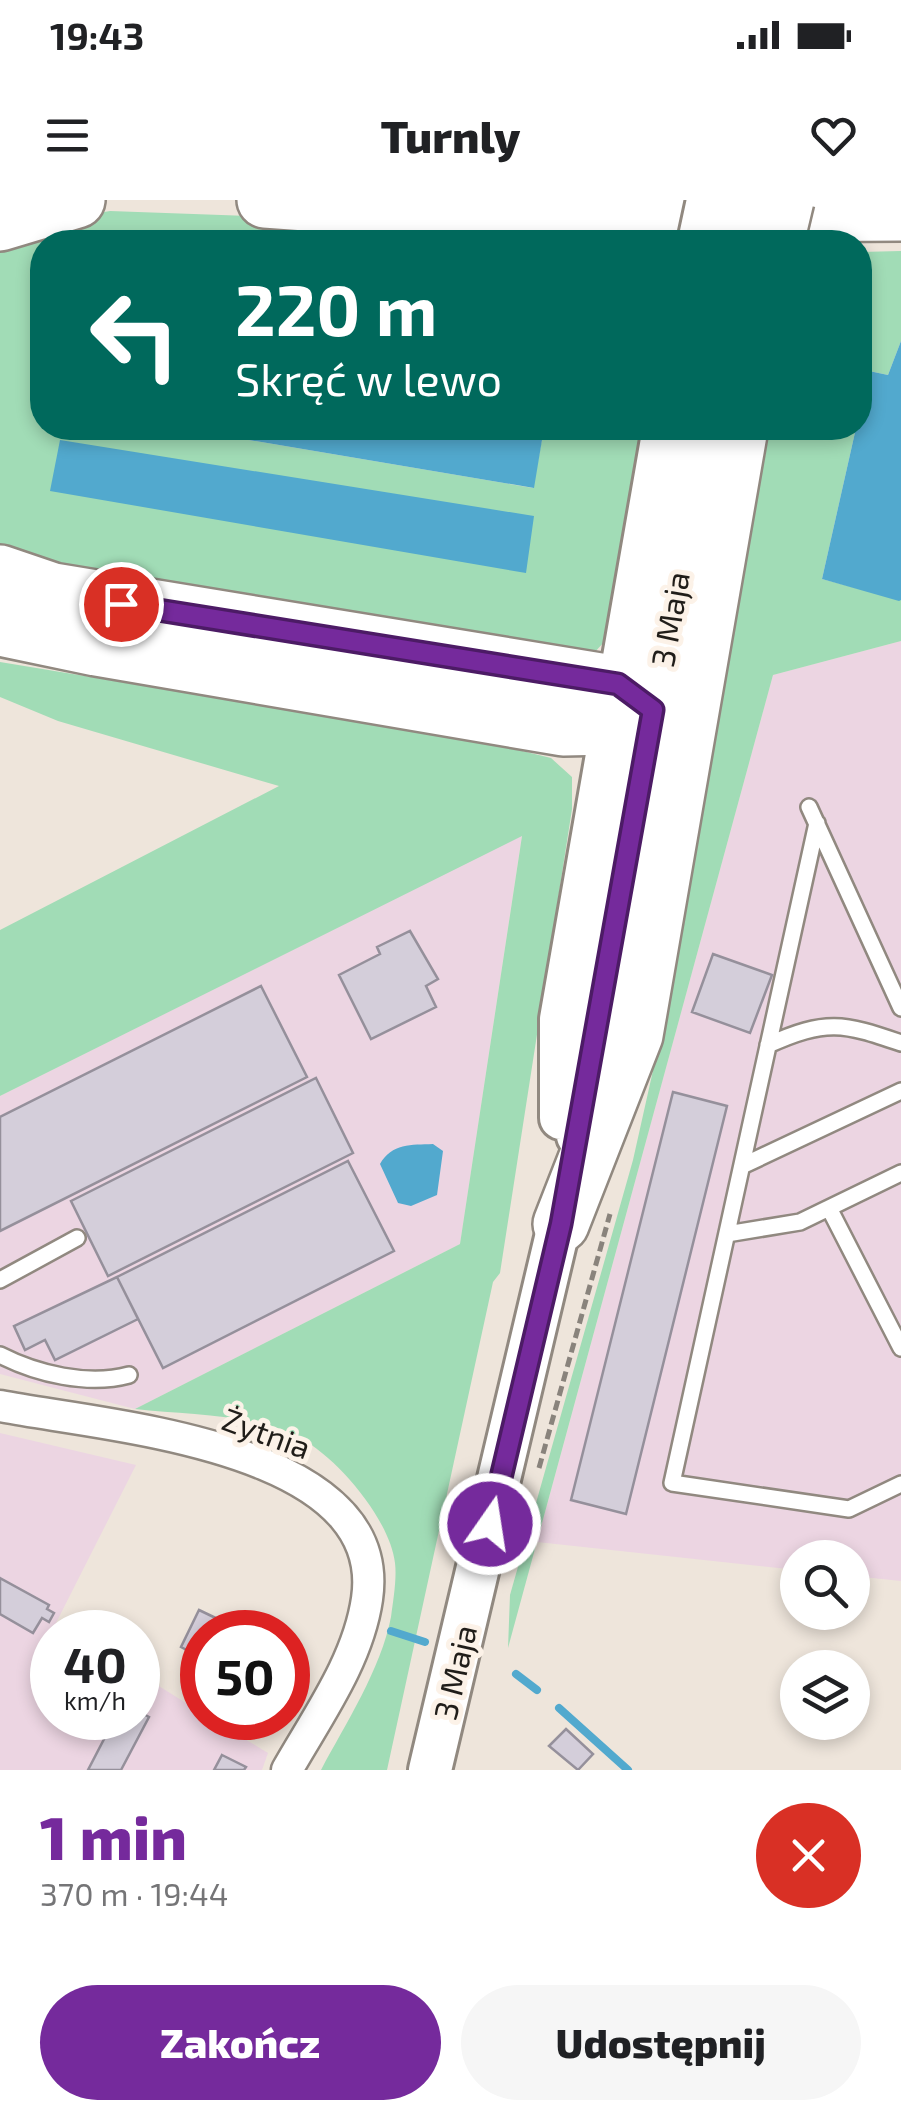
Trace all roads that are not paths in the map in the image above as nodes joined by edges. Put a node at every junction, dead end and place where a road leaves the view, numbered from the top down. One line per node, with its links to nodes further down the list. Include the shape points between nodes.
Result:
1 (77, 200): 8 (highway)
2 (265, 200): 6 (highway, via 348,206)
3 (708, 200): 9 (main road, bridge)
4 (747, 200): 10 (main road, bridge)
5 (786, 200): 11 (highway, bridge)
6 (549, 202): 7 (highway, via 744,214)
7 (901, 213)
8 (0, 224)
9 (701, 230)
10 (741, 230)
11 (779, 230)
12 (662, 440): 17 (main road, 3 Maja)
13 (700, 440): 17 (main road, 3 Maja)
14 (738, 440): 27 (highway, via 635,1036)
15 (0, 573): 17 (highway, via 52,591)
16 (0, 628): 17 (highway, via 563,728)
17 (627, 707): 27 (main road, 3 Maja)
18 (809, 807): 19 (lane)
19 (817, 822): 20 (lane); 22 (lane)
20 (901, 1008)
21 (901, 1043): 22 (lane, via 849,1024 804,1030)
22 (768, 1046): 24 (lane)
23 (901, 1091): 24 (lane)
24 (742, 1166): 28 (lane)
25 (901, 1173): 26 (lane)
26 (829, 1208): 28 (lane, via 800,1222); 31 (lane)
27 (561, 1224): 37 (main road, 3 Maja)
28 (727, 1234): 35 (lane, via 672,1483 848,1509)
29 (78, 1238): 30 (lane)
30 (0, 1280)
31 (901, 1348)
32 (0, 1355): 33 (lane, via 66,1375 107,1381)
33 (129, 1375)
34 (1, 1409): 36 (street, Żytnia, via 183,1440 274,1466 311,1484 344,1518 362,1548 368,1596 352,1653)
35 (901, 1484)
36 (287, 1770)
37 (430, 1770)

